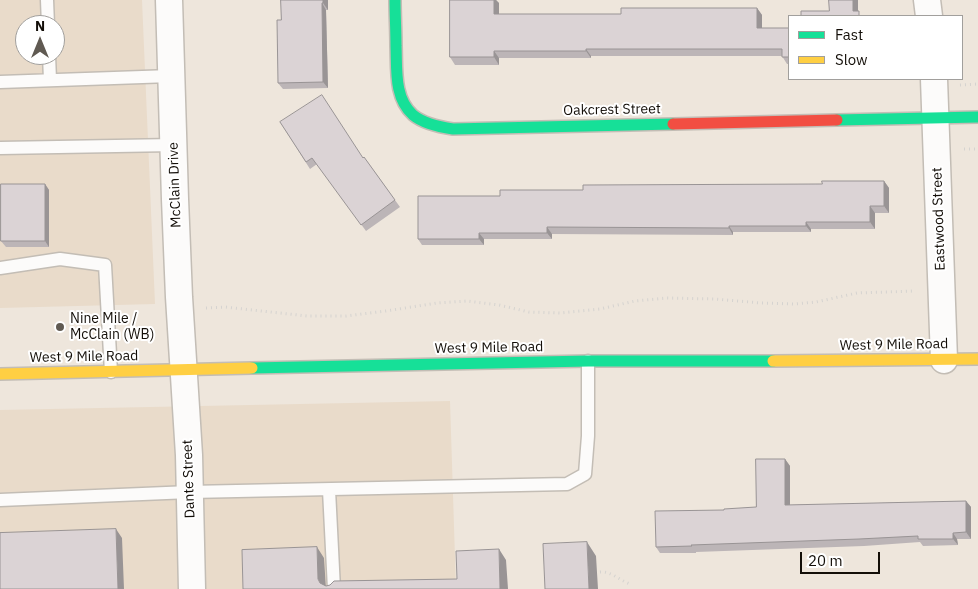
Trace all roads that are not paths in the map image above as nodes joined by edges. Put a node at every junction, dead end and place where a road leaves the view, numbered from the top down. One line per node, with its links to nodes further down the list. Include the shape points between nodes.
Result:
1 (47, 0): 5 (lane)
2 (169, 0): 8 (street, McClain Drive)
3 (395, 0): 13 (main road, Oakcrest Street, via 399,95 411,114 436,126 452,129)
4 (927, 0): 6 (street)
5 (48, 15)
6 (929, 15)
7 (49, 65): 9 (lane)
8 (172, 76): 9 (lane); 14 (street, McClain Drive)
9 (50, 80): 10 (lane)
10 (0, 82)
11 (944, 82): 13 (street, Eastwood Street)
12 (978, 117): 13 (main road, Oakcrest Street)
13 (935, 118): 18 (street, Eastwood Street)
14 (174, 145): 15 (lane); 20 (street, McClain Drive)
15 (0, 148)
16 (0, 268): 21 (lane, via 60,259 105,265)
17 (978, 359): 18 (main road, West 9 Mile Road)
18 (944, 360): 19 (main road, West 9 Mile Road)
19 (588, 361): 20 (main road, West 9 Mile Road); 23 (lane, via 585,474 567,484)
20 (183, 369): 21 (main road, West 9 Mile Road); 24 (street, Dante Street)
21 (111, 372): 22 (main road, West 9 Mile Road)
22 (0, 374)
23 (329, 490): 24 (lane); 27 (lane)
24 (190, 492): 25 (lane); 26 (street, Dante Street)
25 (0, 500)
26 (192, 589)
27 (334, 589)

